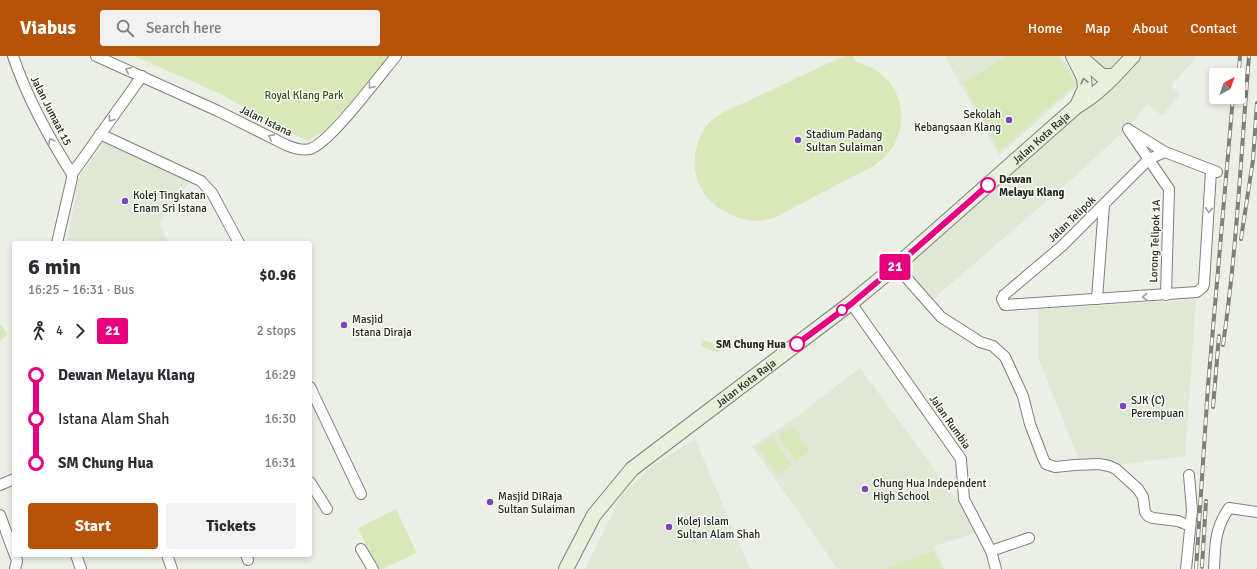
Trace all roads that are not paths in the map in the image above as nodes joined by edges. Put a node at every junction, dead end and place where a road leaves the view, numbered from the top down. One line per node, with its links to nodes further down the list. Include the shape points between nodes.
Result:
1 (13, 56): 13 (street, Jalan Jumaat 15, one-way to 1, via 40,121)
2 (96, 56): 7 (street, Jalan Istana, one-way to 2)
3 (396, 56): 7 (street, Jalan Istana, one-way to 7, via 348,114 317,145 309,149 296,149 286,145)
4 (1073, 56): 9 (main road, one-way to 4, via 1085,88 1084,78)
5 (1079, 56): 8 (main road, via 1102,76)
6 (1133, 56): 8 (main road, Jalan Kota Raja)
7 (142, 76): 10 (street, one-way to 10)
8 (1114, 76): 9 (main road, Jalan Kota Raja, via 1089,100)
9 (1077, 106): 17 (main road, Jalan Kota Raja)
10 (100, 134): 13 (street); 16 (street, via 201,181 212,192)
11 (1165, 152): 12 (street, Jalan Telipok); 12 (street, Lorong Telipok 1A, via 1128,128); 18 (street, one-way to 18, via 1214,172 1203,287 1197,292)
12 (1149, 159): 14 (street, Jalan Telipok); 18 (street, Lorong Telipok 1A, via 1169,189)
13 (72, 174): 15 (street)
14 (1104, 205): 19 (street); 19 (street, Jalan Telipok, via 1002,299 1005,305)
15 (57, 241)
16 (238, 241)
17 (896, 266): 20 (main road, Jalan Kota Raja); 30 (street, via 941,317 980,342 993,346 1005,357 1023,396 1030,424 1046,464 1055,467 1099,464 1116,469 1138,489 1148,516 1178,521)
18 (1166, 295): 19 (street, one-way to 19)
19 (1097, 299)
20 (851, 304): 34 (street, Jalan Rumbia, via 961,459 964,498); 42 (main road, Jalan Kota Raja, via 632,469 594,515)
21 (312, 391): 26 (street)
22 (1189, 475): 30 (street, via 1192,501)
23 (12, 481): 24 (street)
24 (0, 485)
25 (312, 485): 27 (street)
26 (361, 494)
27 (327, 509)
28 (1257, 512): 45 (street, via 1229,508 1221,519 1217,534)
29 (0, 515): 32 (street)
30 (1190, 526): 44 (street)
31 (1029, 538): 34 (street)
32 (12, 548)
33 (361, 549): 41 (street)
34 (991, 551): 43 (street, Jalan Rumbia)
35 (15, 557): 38 (street)
36 (77, 557): 39 (street)
37 (167, 557): 40 (street)
38 (15, 569)
39 (81, 569)
40 (172, 569)
41 (373, 569)
42 (566, 569)
43 (996, 569)
44 (1186, 569)
45 (1214, 569)

